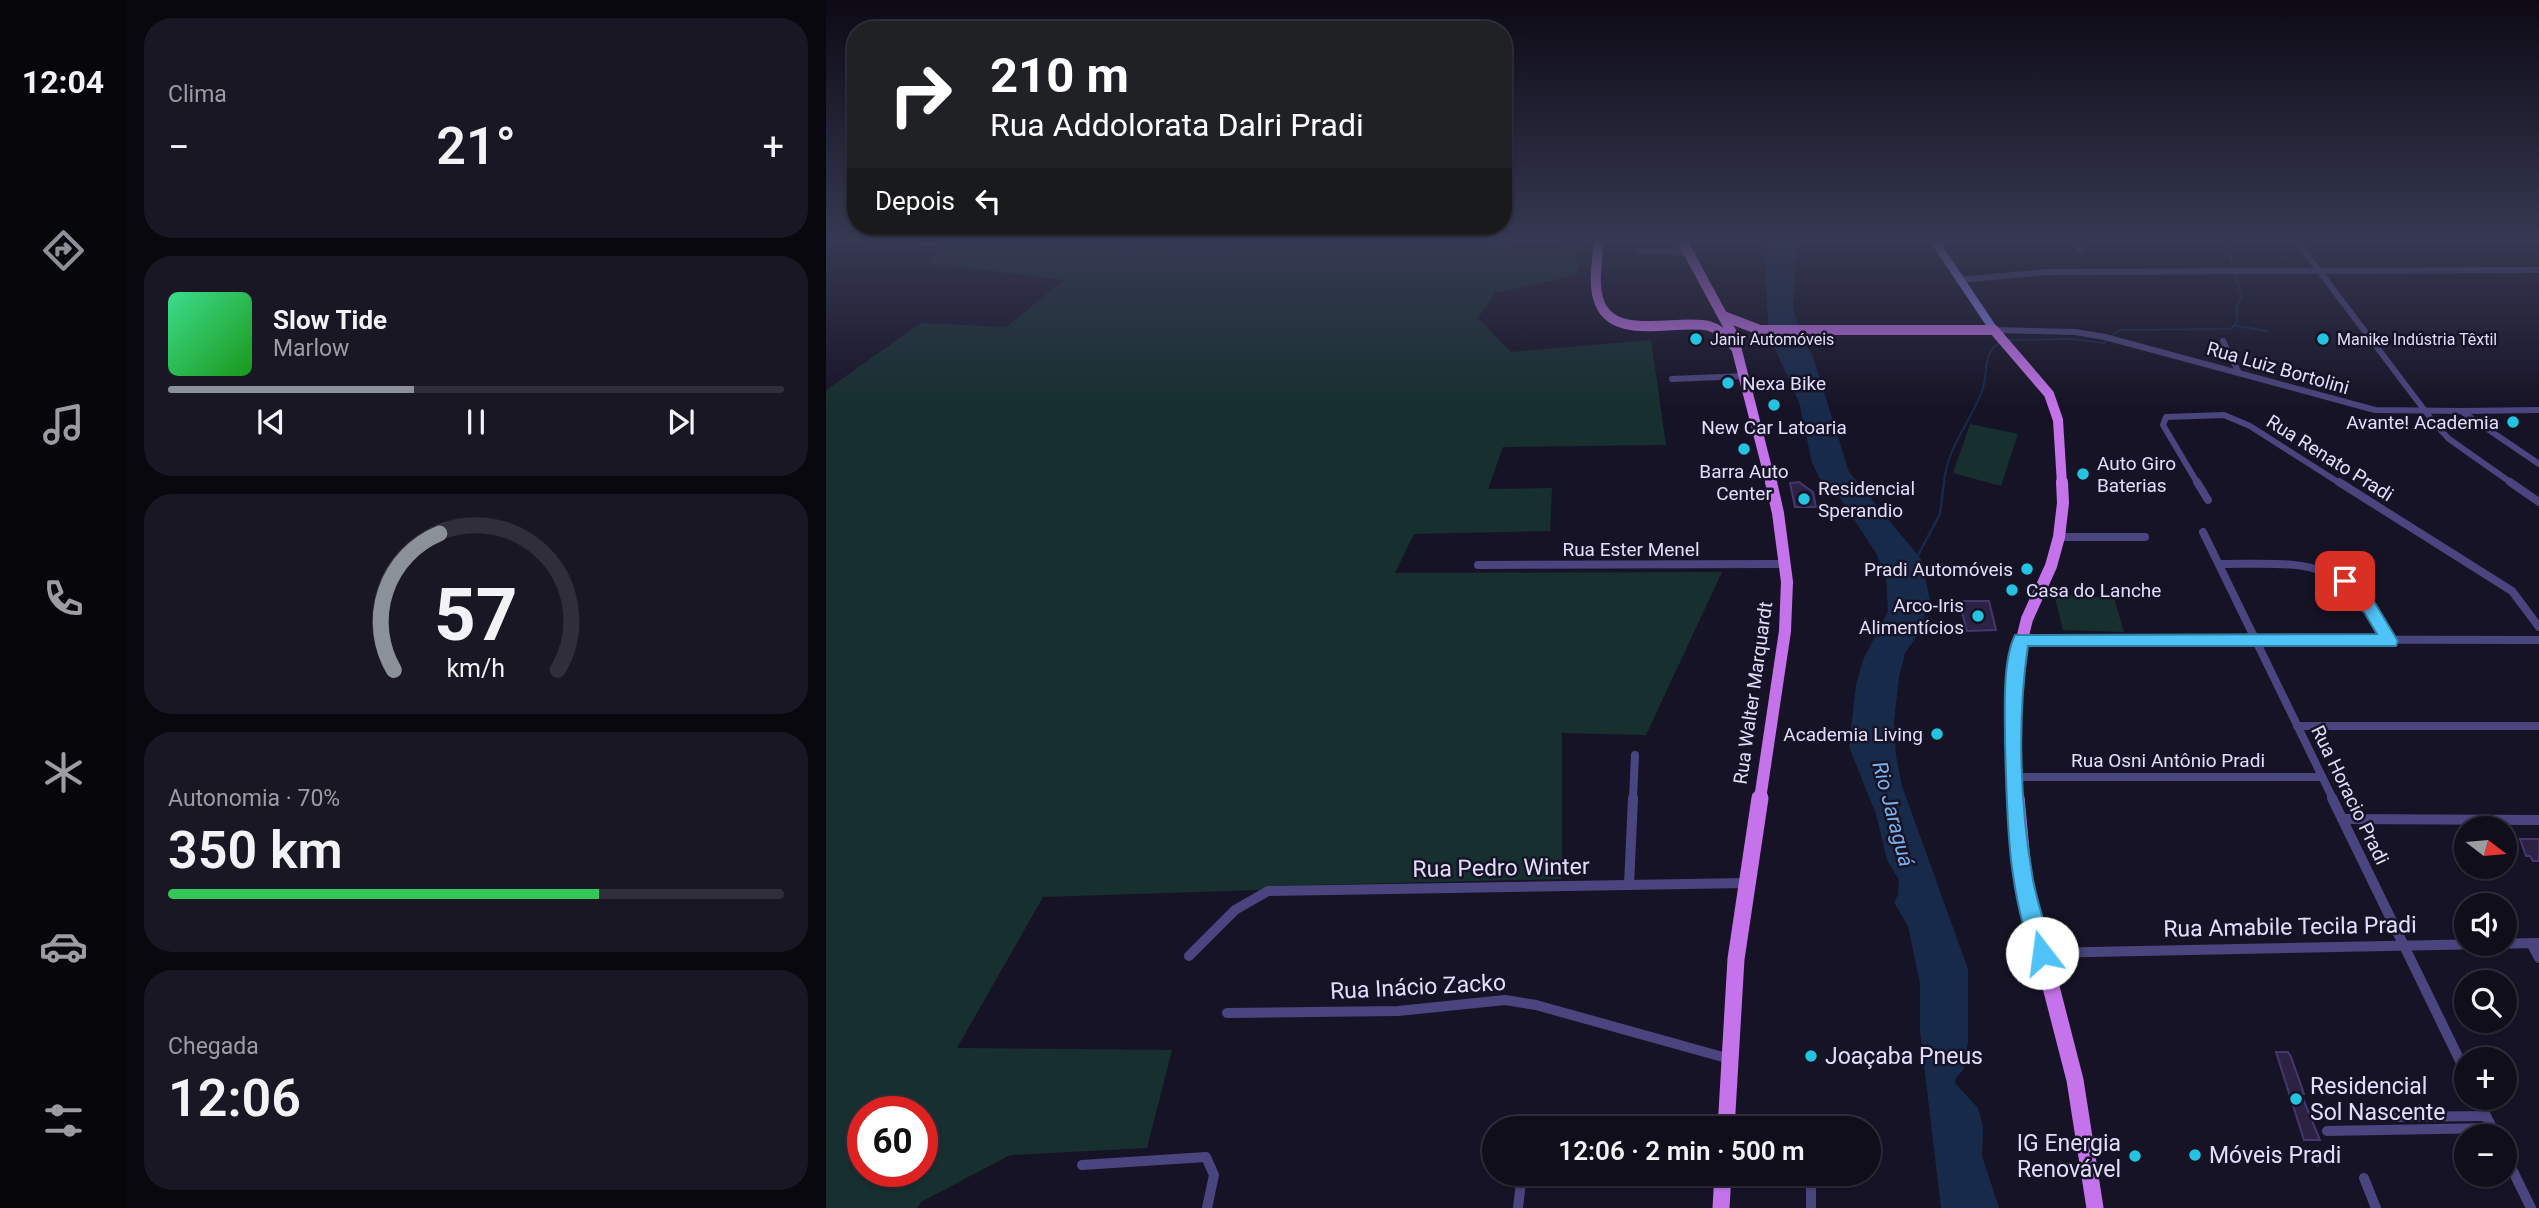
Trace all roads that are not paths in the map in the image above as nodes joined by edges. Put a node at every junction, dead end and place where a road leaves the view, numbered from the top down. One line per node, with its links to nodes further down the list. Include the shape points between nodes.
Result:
1 (1598, 295): 6 (main road, via 1610,316 1621,323)
2 (1711, 295): 5 (main road, Rua Walter Marquardt)
3 (1970, 295): 9 (main road)
4 (2337, 295): 16 (street)
5 (1723, 316): 6 (main road); 7 (main road); 11 (main road, Rua Walter Marquardt)
6 (1707, 326): 11 (main road, via 1725,334)
7 (1762, 330): 8 (main road)
8 (1804, 330): 9 (main road)
9 (2001, 337): 12 (street, Rua Luiz Bortolini, via 2075,332); 22 (main road, via 2055,407 2063,503)
10 (2222, 341): 12 (street)
11 (1739, 351): 13 (main road, Rua Walter Marquardt)
12 (2239, 373): 16 (street, Rua Luiz Bortolini, via 2375,410)
13 (1745, 376): 14 (street); 24 (main road, Rua Walter Marquardt, via 1775,493)
14 (1672, 379)
15 (2539, 410): 17 (street, Rua Luiz Bortolini)
16 (2424, 411): 17 (street, Rua Luiz Bortolini); 20 (street, via 2449,439)
17 (2461, 411): 18 (street)
18 (2539, 464)
19 (2208, 500): 27 (street, Rua Renato Pradi, via 2163,425 2166,417 2224,415 2243,422 2512,592)
20 (2539, 502)
21 (2203, 532): 25 (street, Rua Horacio Pradi)
22 (2059, 537): 23 (street); 28 (main road)
23 (2145, 537)
24 (1785, 564): 26 (street, Rua Ester Menel); 39 (main road, Rua Walter Marquardt, via 1785,631)
25 (2219, 564): 30 (street, via 2307,565 2333,573 2358,593); 31 (street, Rua Horacio Pradi)
26 (1478, 565)
27 (2539, 627)
28 (2021, 639): 31 (street); 35 (main road, via 2013,693)
29 (2539, 640): 30 (street)
30 (2390, 641): 31 (street)
31 (2257, 642): 32 (street, Rua Horacio Pradi)
32 (2298, 726): 33 (street); 36 (street, Rua Horacio Pradi)
33 (2539, 726)
34 (1635, 755): 40 (street)
35 (2015, 777): 36 (street, Rua Osni Antônio Pradi); 43 (main road, via 2019,851)
36 (2322, 777): 37 (street, Rua Horacio Pradi)
37 (2342, 820): 38 (street); 42 (street, Rua Horacio Pradi)
38 (2539, 820)
39 (1745, 883): 40 (street, Rua Pedro Winter); 48 (main road, Rua Walter Marquardt)
40 (1629, 885): 44 (street, Rua Pedro Winter, via 1268,891 1258,894)
41 (2535, 943): 42 (street, Rua Amabile Tecila Pradi); 45 (street)
42 (2402, 944): 43 (street, Rua Amabile Tecila Pradi); 47 (street, Rua Horacio Pradi)
43 (2042, 953): 66 (main road, via 2075,1080)
44 (1189, 956)
45 (2539, 958)
46 (1227, 1013): 48 (street, Rua Inácio Zacko, via 1398,1011 1505,1000)
47 (2454, 1049)
48 (1730, 1059): 50 (main road, Rua Walter Marquardt)
49 (2483, 1110): 51 (street)
50 (1727, 1116)
51 (2486, 1116): 52 (street); 53 (street)
52 (2397, 1117)
53 (2490, 1124)
54 (2327, 1131): 55 (street)
55 (2454, 1132)
56 (1082, 1164): 62 (street, via 1206,1157 1214,1177)
57 (2364, 1178): 67 (street)
58 (2517, 1179): 68 (street)
59 (1521, 1186): 63 (street)
60 (1722, 1186): 64 (main road)
61 (1811, 1186): 65 (street)
62 (1207, 1208)
63 (1518, 1208)
64 (1721, 1208)
65 (1811, 1208)
66 (2095, 1208)
67 (2376, 1208)
68 (2531, 1208)

